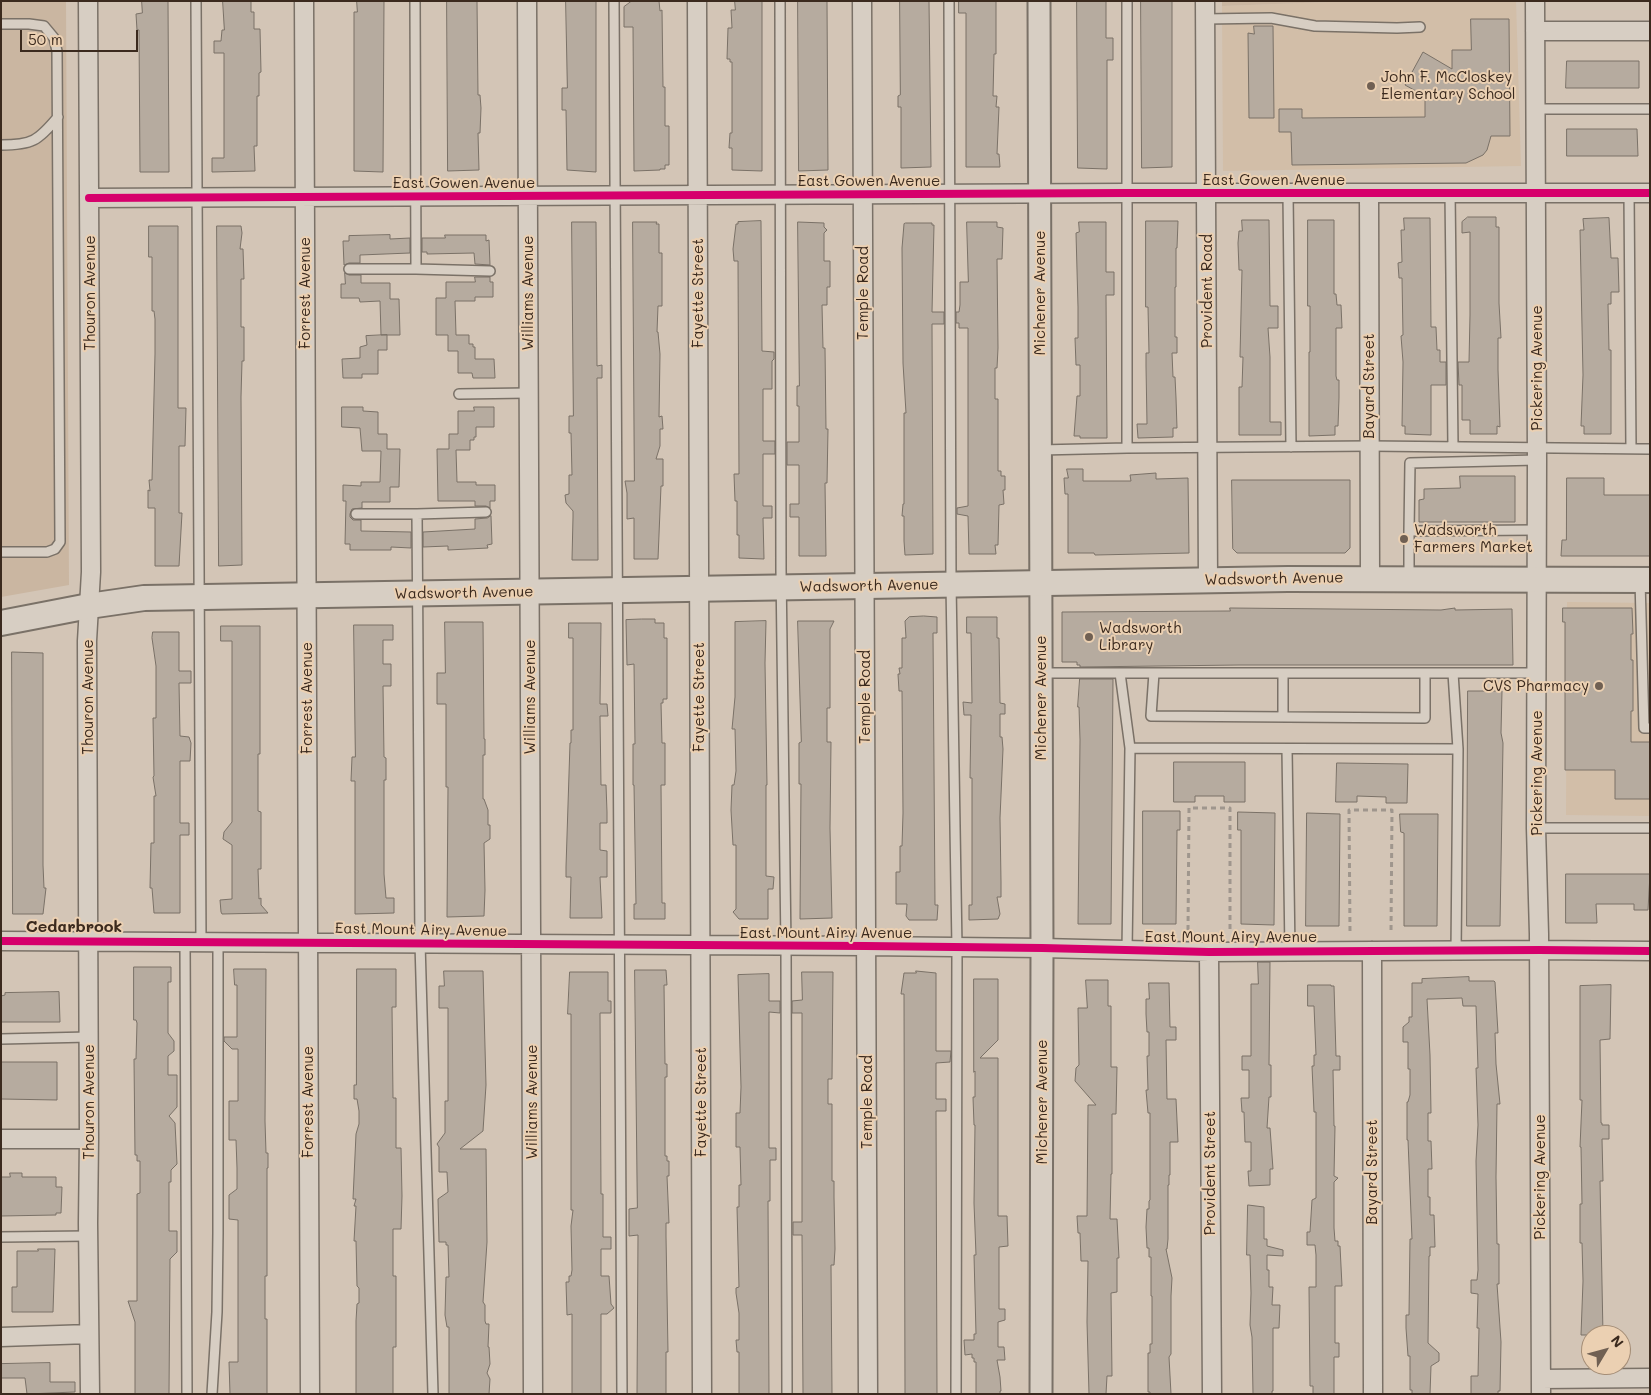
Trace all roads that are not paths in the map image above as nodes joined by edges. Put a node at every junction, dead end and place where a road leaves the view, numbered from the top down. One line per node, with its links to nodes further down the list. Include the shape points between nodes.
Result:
1 (88, 1): 42 (street, Thouron Avenue)
2 (196, 1): 40 (lane)
3 (304, 1): 41 (street, Forrest Avenue)
4 (415, 1): 36 (lane)
5 (527, 1): 37 (street, Williams Avenue)
6 (614, 1): 38 (lane)
7 (697, 1): 39 (street, Fayette Street)
8 (780, 1): 34 (lane)
9 (862, 1): 35 (street, Temple Road)
10 (948, 1): 30 (lane)
11 (1039, 1): 31 (street, Michener Avenue)
12 (1126, 1): 26 (lane)
13 (1205, 1): 15 (street, Provident Road)
14 (1535, 1): 18 (street, Pickering Avenue)
15 (1205, 19): 17 (lane, via 1271,18 1315,26); 32 (street, Provident Road)
16 (1, 24): 22 (lane, via 44,26 54,38)
17 (1420, 27)
18 (1535, 31): 19 (street); 20 (street, Pickering Avenue)
19 (1650, 31)
20 (1536, 109): 21 (lane); 28 (street, Pickering Avenue)
21 (1650, 109)
22 (58, 118): 23 (lane, via 35,141 18,146); 62 (lane, via 60,542 47,552)
23 (1, 145)
24 (1450, 192): 27 (street, East Gowen Avenue); 28 (street, East Gowen Avenue); 51 (lane)
25 (1650, 192): 29 (street, East Gowen Avenue)
26 (1126, 193): 31 (street, East Gowen Avenue); 32 (street, East Gowen Avenue); 52 (lane)
27 (1369, 193): 33 (street, East Gowen Avenue); 49 (street, Bayard Street)
28 (1536, 193): 29 (street, East Gowen Avenue); 56 (street, Pickering Avenue)
29 (1629, 193): 53 (lane)
30 (949, 194): 31 (street, East Gowen Avenue); 35 (street, East Gowen Avenue); 68 (lane)
31 (1039, 194): 55 (street, Michener Avenue)
32 (1206, 194): 33 (street, East Gowen Avenue); 48 (street, Provident Road)
33 (1288, 194): 50 (lane)
34 (780, 195): 35 (street, East Gowen Avenue); 39 (street, East Gowen Avenue); 71 (lane)
35 (862, 195): 70 (street, Temple Road)
36 (416, 196): 37 (street, East Gowen Avenue); 41 (street, East Gowen Avenue); 44 (lane)
37 (528, 196): 38 (street, East Gowen Avenue); 46 (street, Williams Avenue)
38 (614, 196): 39 (street, East Gowen Avenue); 73 (lane)
39 (698, 196): 72 (street, Fayette Street)
40 (197, 197): 41 (street, East Gowen Avenue); 42 (street, East Gowen Avenue); 77 (lane)
41 (305, 197): 76 (street, Forrest Avenue)
42 (89, 198): 78 (street, Thouron Avenue)
43 (349, 269): 44 (lane)
44 (416, 269): 45 (lane)
45 (490, 270)
46 (528, 393): 47 (lane); 74 (street, Williams Avenue)
47 (459, 394)
48 (1207, 446): 50 (lane); 52 (lane); 65 (street, Provident Road)
49 (1370, 446): 50 (lane); 51 (lane); 63 (street, Bayard Street)
50 (1290, 447)
51 (1453, 447): 56 (lane)
52 (1127, 448): 55 (lane)
53 (1631, 449): 54 (lane); 56 (lane)
54 (1650, 449)
55 (1040, 450): 69 (street, Michener Avenue)
56 (1537, 454): 60 (street, Pickering Avenue); 61 (lane, via 1410,463)
57 (486, 512): 59 (lane)
58 (356, 514): 59 (lane)
59 (418, 514): 75 (lane)
60 (1537, 530): 61 (lane); 66 (street, Pickering Avenue)
61 (1409, 532): 64 (lane)
62 (1, 552)
63 (1370, 578): 64 (main road, Wadsworth Avenue); 65 (main road, Wadsworth Avenue)
64 (1409, 579): 66 (main road, Wadsworth Avenue)
65 (1208, 580): 69 (main road, Wadsworth Avenue)
66 (1537, 580): 67 (main road, Wadsworth Avenue); 86 (street, Pickering Avenue)
67 (1645, 580): 88 (lane, via 1644,728)
68 (951, 584): 69 (main road, Wadsworth Avenue); 70 (main road, Wadsworth Avenue); 104 (lane)
69 (1040, 584): 80 (street, Michener Avenue)
70 (864, 586): 71 (main road, Wadsworth Avenue); 102 (street, Temple Road)
71 (781, 588): 72 (main road, Wadsworth Avenue); 103 (lane)
72 (699, 589): 73 (main road, Wadsworth Avenue); 101 (street, Fayette Street)
73 (616, 590): 74 (main road, Wadsworth Avenue); 100 (lane)
74 (530, 592): 75 (main road, Wadsworth Avenue); 99 (street, Williams Avenue)
75 (418, 593): 76 (main road, Wadsworth Avenue); 98 (lane)
76 (307, 595): 77 (main road, Wadsworth Avenue); 97 (street, Forrest Avenue)
77 (198, 597): 78 (main road, Wadsworth Avenue, via 123,600); 96 (lane)
78 (89, 606): 79 (main road, Wadsworth Avenue); 94 (street, Thouron Avenue)
79 (1, 623)
80 (1040, 673): 81 (lane); 105 (street, Michener Avenue)
81 (1120, 673): 82 (lane); 89 (lane)
82 (1154, 673): 83 (lane); 87 (lane, via 1152,716)
83 (1283, 673): 84 (lane); 87 (lane)
84 (1426, 673): 85 (lane); 87 (lane, via 1425,718)
85 (1453, 673): 86 (lane); 91 (lane)
86 (1537, 673): 92 (street, Pickering Avenue)
87 (1283, 717)
88 (1650, 728)
89 (1130, 748): 90 (lane); 106 (lane)
90 (1287, 749): 91 (lane); 111 (lane)
91 (1458, 750): 112 (lane)
92 (1536, 828): 93 (lane); 107 (street, Pickering Avenue)
93 (1650, 828)
94 (89, 940): 95 (street, East Mount Airy Avenue); 96 (street, East Mount Airy Avenue); 113 (street, Thouron Avenue)
95 (1, 941)
96 (201, 942): 97 (street, East Mount Airy Avenue); 124 (lane); 125 (lane, via 218,1243)
97 (308, 942): 98 (street, East Mount Airy Avenue); 126 (street, Forrest Avenue)
98 (420, 943): 99 (street, East Mount Airy Avenue); 127 (lane)
99 (531, 945): 100 (street, East Mount Airy Avenue); 128 (street, Williams Avenue)
100 (620, 945): 101 (street, East Mount Airy Avenue); 129 (lane)
101 (700, 946): 103 (street, East Mount Airy Avenue); 130 (street, Fayette Street)
102 (866, 946): 103 (street, East Mount Airy Avenue); 104 (street, East Mount Airy Avenue); 132 (street, Temple Road)
103 (786, 947): 131 (lane)
104 (956, 948): 105 (street, East Mount Airy Avenue); 133 (lane)
105 (1042, 948): 106 (street, East Mount Airy Avenue); 134 (street, Michener Avenue)
106 (1127, 950): 110 (street, East Mount Airy Avenue)
107 (1539, 950): 109 (street, East Mount Airy Avenue); 112 (street, East Mount Airy Avenue); 122 (street, Pickering Avenue)
108 (1372, 951): 111 (street, East Mount Airy Avenue); 112 (street, East Mount Airy Avenue); 136 (street, Bayard Street)
109 (1650, 951)
110 (1208, 952): 111 (street, East Mount Airy Avenue); 135 (street, Provident Street)
111 (1290, 952)
112 (1456, 952)
113 (89, 1037): 114 (lane); 116 (street, Thouron Avenue)
114 (1, 1039)
115 (1, 1139): 116 (street)
116 (89, 1139): 117 (street, Thouron Avenue)
117 (88, 1236): 118 (lane); 119 (street, Thouron Avenue)
118 (1, 1237)
119 (90, 1334): 120 (street); 123 (street, Thouron Avenue)
120 (1, 1337)
121 (1650, 1378): 122 (street)
122 (1541, 1386)
123 (90, 1394)
124 (187, 1394)
125 (212, 1394)
126 (310, 1394)
127 (433, 1394)
128 (533, 1394)
129 (622, 1394)
130 (702, 1394)
131 (787, 1394)
132 (868, 1394)
133 (956, 1394)
134 (1041, 1394)
135 (1212, 1394)
136 (1373, 1394)

